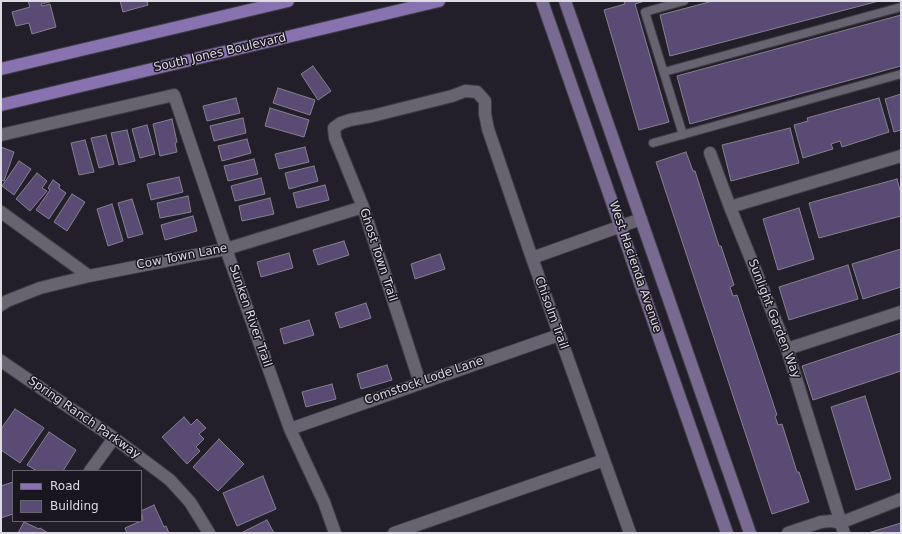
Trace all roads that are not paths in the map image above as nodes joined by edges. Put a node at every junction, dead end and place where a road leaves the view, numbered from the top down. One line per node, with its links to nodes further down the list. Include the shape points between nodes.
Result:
1 (288, 1): 7 (main road)
2 (439, 1): 10 (main road, South Jones Boulevard)
3 (542, 1): 21 (main road, West Hacienda Avenue)
4 (565, 1): 20 (main road, West Hacienda Avenue)
5 (684, 1): 8 (lane, via 645,12)
6 (901, 7): 8 (lane)
7 (1, 69)
8 (664, 72): 13 (lane)
9 (901, 74): 13 (lane)
10 (1, 105)
11 (334, 128): 17 (street, Ghost Town Trail, via 335,138); 23 (street, Chisolm Trail, via 350,120 394,111 465,91 478,92 484,101 488,129)
12 (1, 135): 22 (street, Sunken River Trail, via 174,95)
13 (684, 135): 14 (lane)
14 (653, 143)
15 (710, 154): 18 (street, Sunlight Garden Way)
16 (901, 156): 18 (street)
17 (364, 207): 22 (street, Cow Town Lane); 30 (street, Ghost Town Trail)
18 (730, 207): 28 (street, Sunlight Garden Way)
19 (1, 212): 24 (street)
20 (641, 219): 21 (street); 42 (main road, West Hacienda Avenue)
21 (620, 226): 23 (street); 41 (main road, West Hacienda Avenue)
22 (226, 249): 24 (street, Cow Town Lane); 31 (street, Sunken River Trail)
23 (532, 258): 27 (street, Chisolm Trail)
24 (89, 276): 25 (street, Cow Town Lane, via 40,288)
25 (1, 305)
26 (901, 312): 28 (street)
27 (560, 335): 30 (street, Comstock Lode Lane); 33 (street, Chisolm Trail)
28 (787, 349): 36 (street, Sunlight Garden Way)
29 (1, 361): 32 (street, Spring Ranch Parkway)
30 (420, 383): 31 (street, Comstock Lode Lane)
31 (290, 429): 38 (street, Sunken River Trail, via 324,502)
32 (114, 438): 34 (street); 37 (street, Spring Ranch Parkway, via 170,480 190,502)
33 (604, 460): 39 (street); 40 (street, Chisolm Trail)
34 (91, 470)
35 (901, 499): 36 (street)
36 (840, 530): 43 (street, via 830,521)
37 (209, 533)
38 (335, 533)
39 (394, 533)
40 (630, 533)
41 (727, 533)
42 (750, 533)
43 (789, 533)

